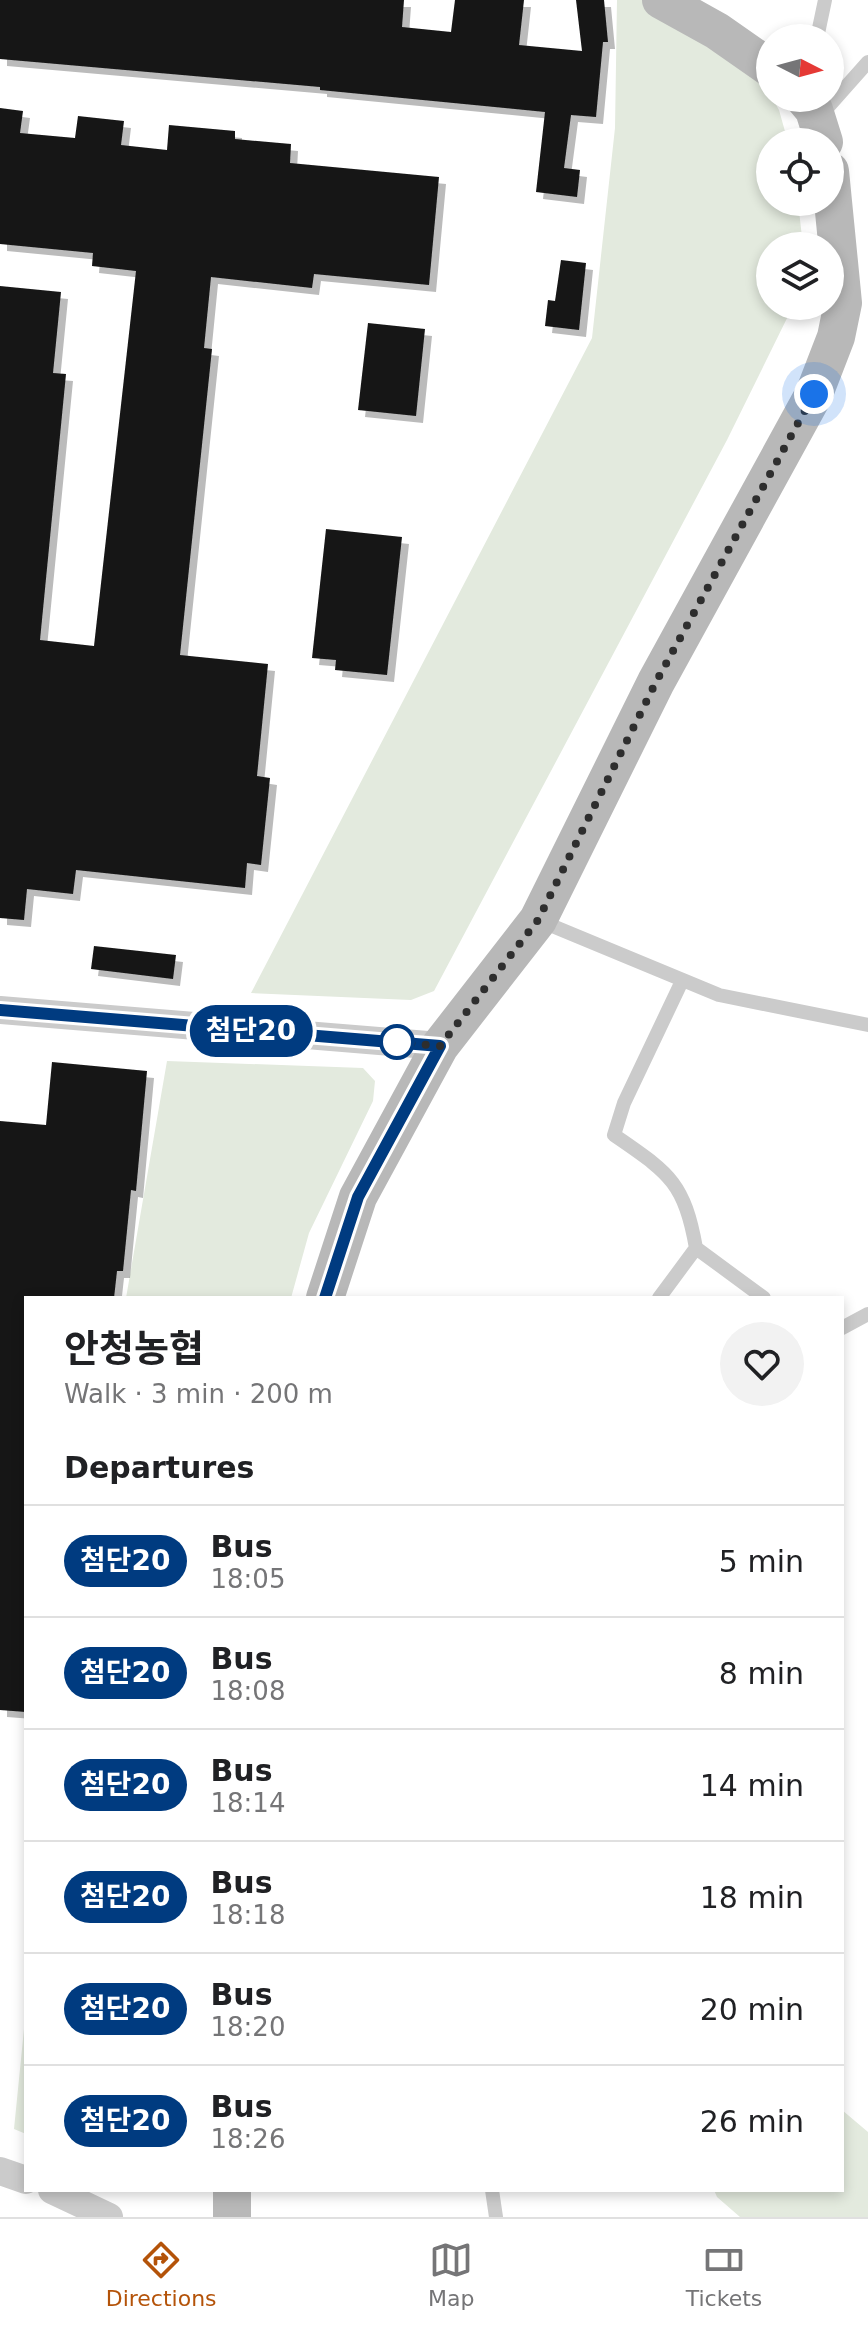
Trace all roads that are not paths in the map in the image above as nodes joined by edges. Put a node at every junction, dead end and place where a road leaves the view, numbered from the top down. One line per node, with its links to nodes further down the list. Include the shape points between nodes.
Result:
1 (661, 0): 4 (main road)
2 (825, 0): 3 (lane)
3 (820, 24)
4 (756, 58)
5 (868, 62): 6 (lane)
6 (815, 120)
7 (834, 216): 8 (main road, via 843,303 826,369 656,682)
8 (538, 920): 9 (lane); 12 (main road)
9 (682, 981): 11 (lane, via 719,995); 13 (lane, via 614,1135 678,1186)
10 (0, 1010): 12 (street)
11 (868, 1025)
12 (440, 1046): 14 (main road, via 358,1197)
13 (696, 1248): 15 (lane); 16 (lane)
14 (326, 1296)
15 (660, 1296)
16 (761, 1296)
17 (865, 1320): 18 (lane)
18 (844, 1327)
19 (0, 2171): 20 (street)
20 (24, 2179)
21 (56, 2192): 24 (street)
22 (232, 2192): 25 (main road)
23 (492, 2192): 26 (lane)
24 (109, 2217)
25 (232, 2217)
26 (496, 2217)

